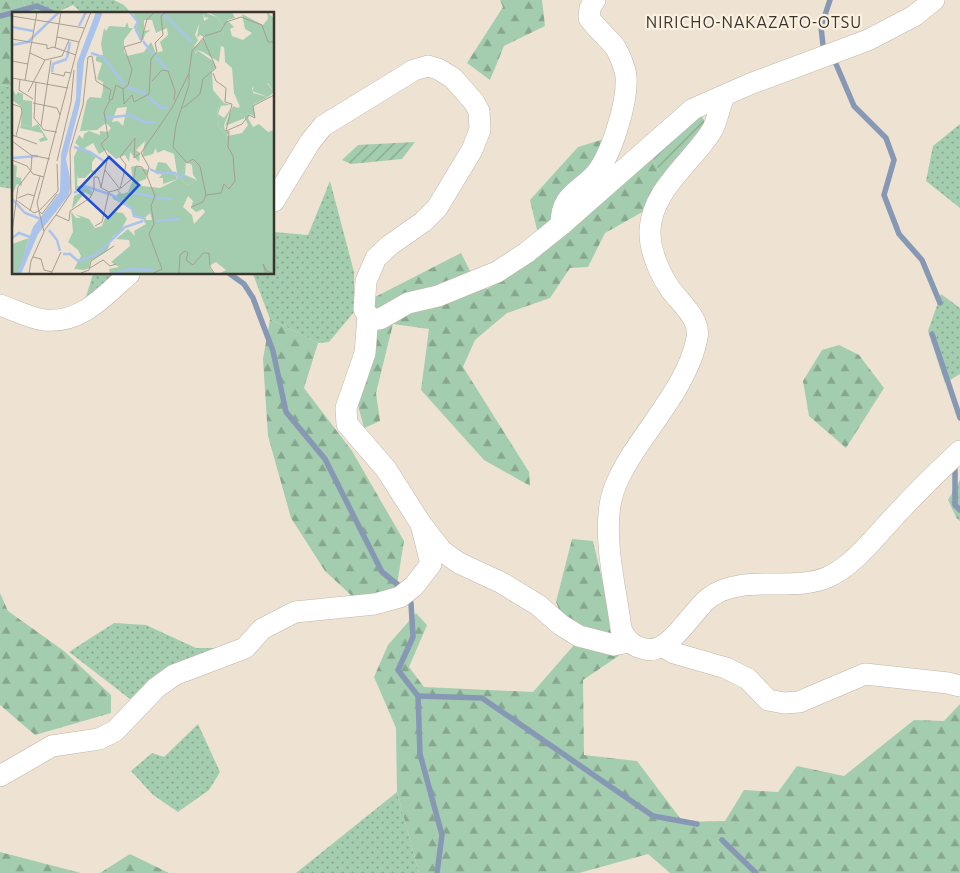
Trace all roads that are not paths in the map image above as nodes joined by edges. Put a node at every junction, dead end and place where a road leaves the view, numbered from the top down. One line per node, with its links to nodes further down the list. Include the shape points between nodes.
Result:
1 (595, 0): 5 (street, via 589,18 598,32 615,47 626,75 622,106 608,155 594,176 566,200)
2 (934, 0): 3 (street, via 914,16 868,40 750,84)
3 (724, 97): 5 (street, via 693,110); 11 (street, via 710,134 663,192 650,230 657,262 671,290 690,310 698,336 688,367 620,475 610,504 609,539 617,602 621,629)
4 (275, 199): 8 (street, via 323,126 414,70 428,66 438,69 453,78 474,102 480,130 472,150 436,208 376,258 366,281 364,309)
5 (560, 225): 8 (street, via 497,272 438,296 408,303 380,319)
6 (128, 275): 7 (street, via 91,308 71,319 44,320)
7 (0, 305)
8 (368, 316): 10 (street, via 366,353 346,408 347,424 386,469)
9 (960, 452): 12 (street, via 930,479 856,558 829,577 804,585 728,589 710,597)
10 (421, 524): 11 (street, via 442,551 538,605 579,636 614,645); 14 (street, via 431,564 407,592 375,604 296,612 262,629 245,648 174,675 156,688 115,731 99,739 52,746)
11 (628, 642): 12 (street, via 651,651)
12 (664, 647): 13 (street, via 726,668 748,679 768,700 784,703 799,702 865,674)
13 (960, 686)
14 (0, 776)

